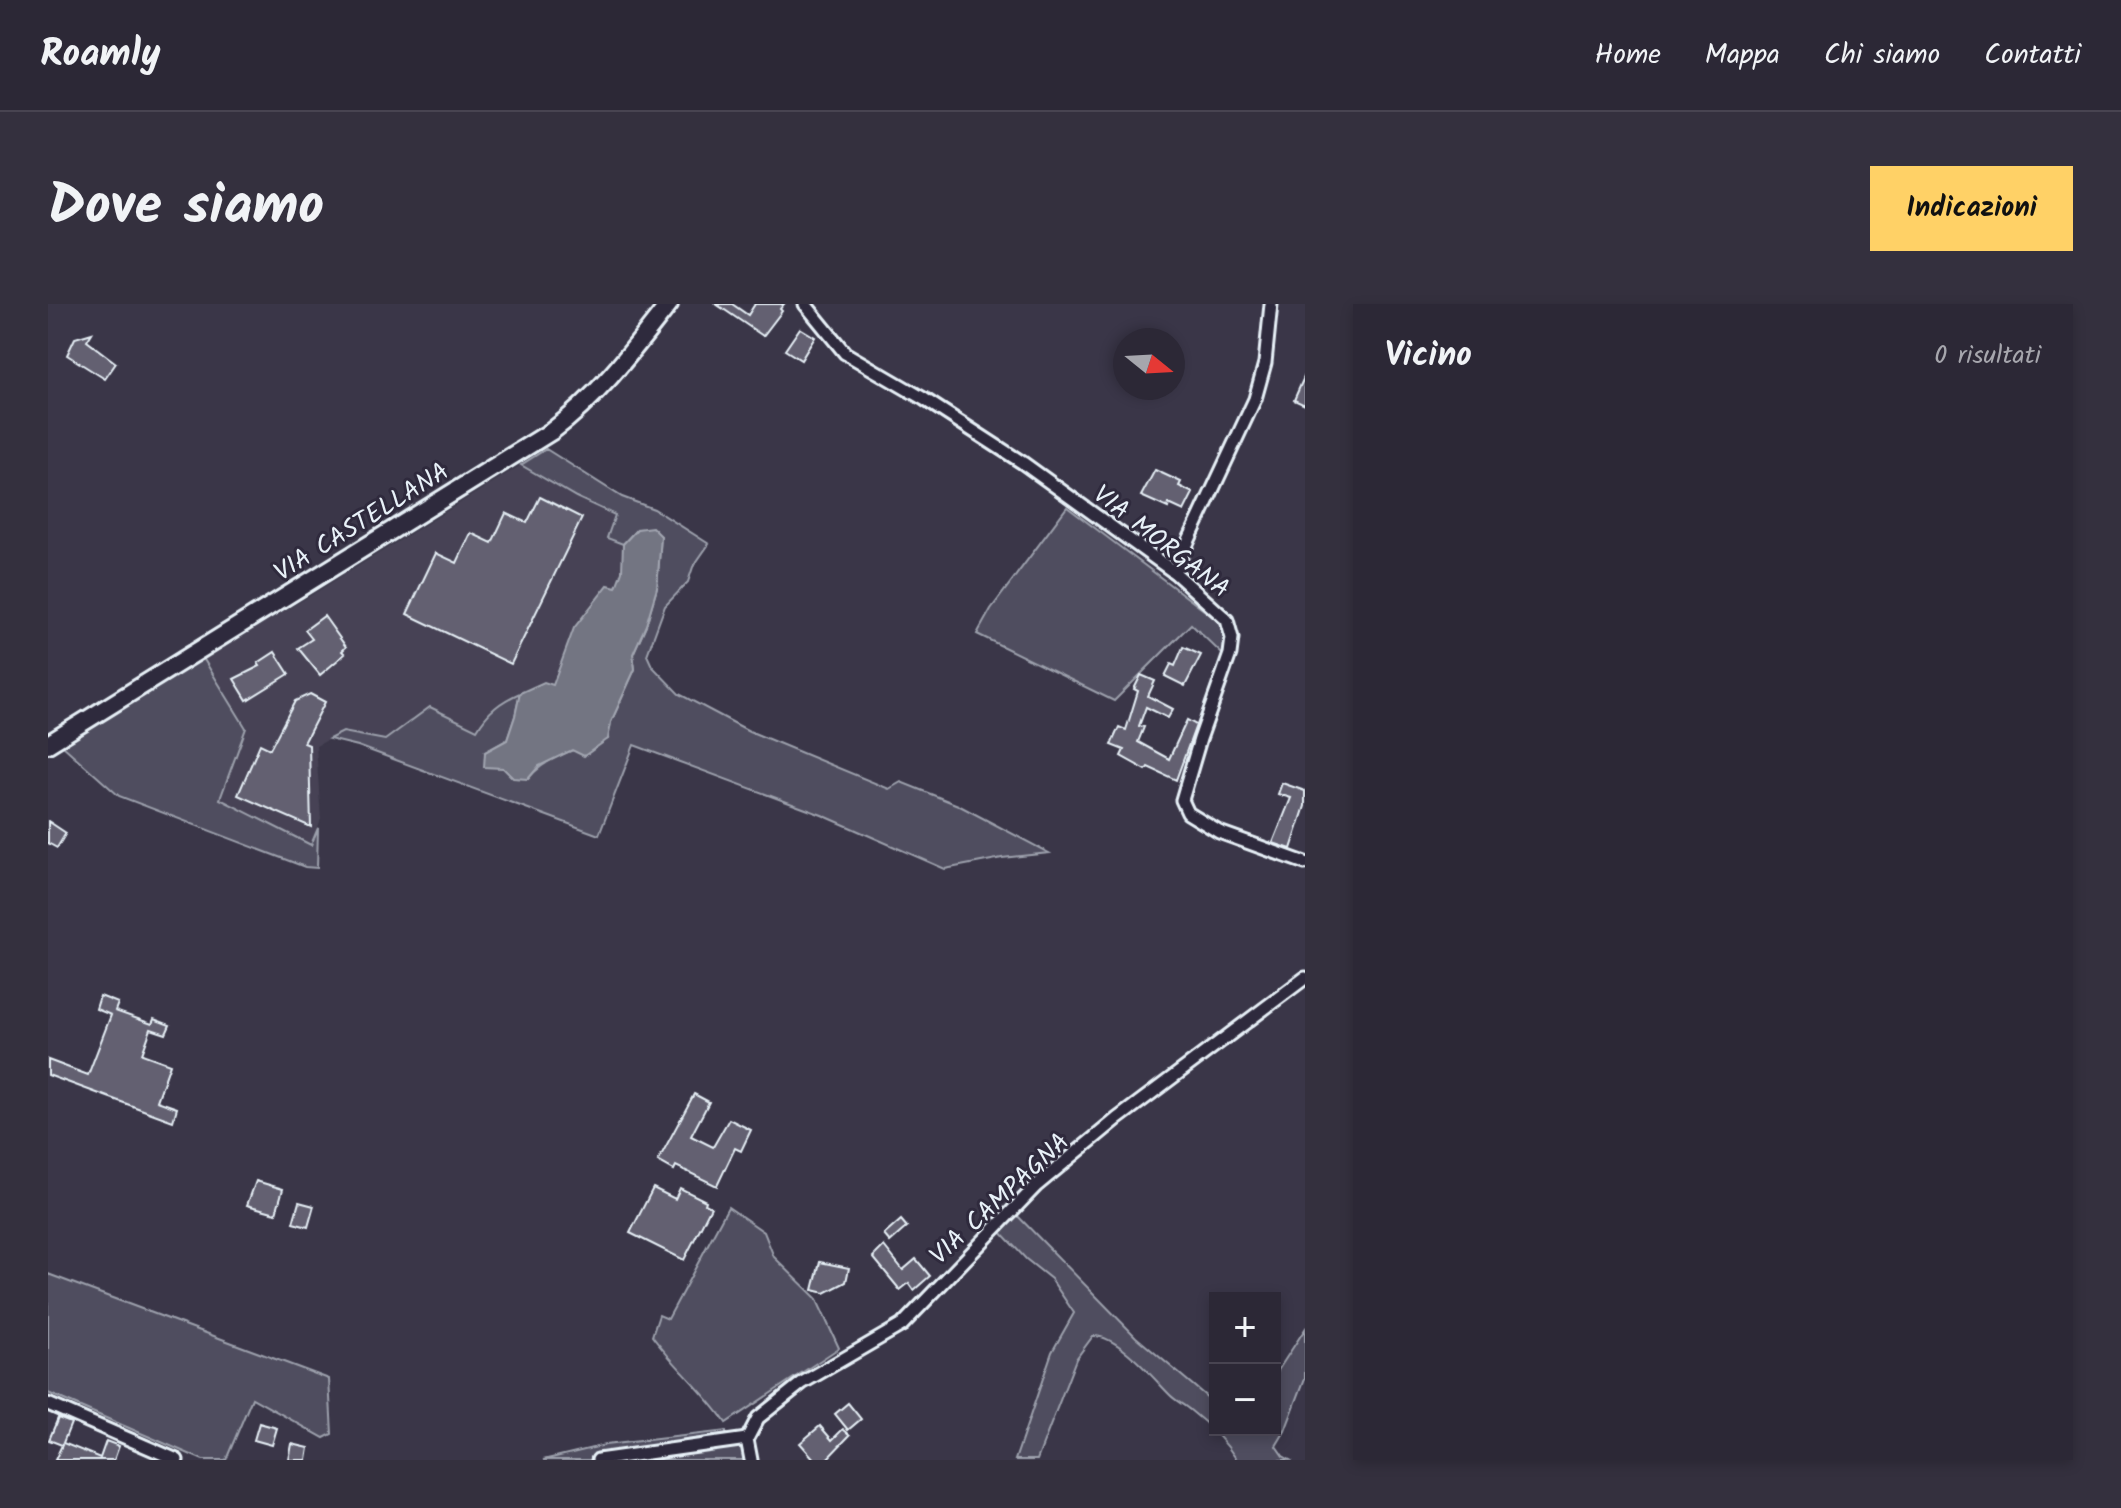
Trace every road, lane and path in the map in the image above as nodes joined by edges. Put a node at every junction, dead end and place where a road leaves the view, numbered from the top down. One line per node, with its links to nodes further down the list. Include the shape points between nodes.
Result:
1 (669, 304): 5 (main road, VIA CASTELLANA, via 609,380 552,431)
2 (805, 304): 4 (street, VIA MORGANA, via 845,353 1023,463)
3 (1271, 304): 4 (street, via 1255,399)
4 (1174, 572): 6 (street, VIA MORGANA, via 1227,620 1232,638 1182,800 1188,813 1219,832)
5 (48, 744)
6 (1305, 863)
7 (1305, 978): 9 (street, VIA CAMPAGNA, via 1117,1119 1036,1186 902,1325 802,1383 758,1418)
8 (48, 1404): 10 (street)
9 (747, 1439): 11 (street); 12 (street)
10 (177, 1460)
11 (598, 1460)
12 (751, 1460)

